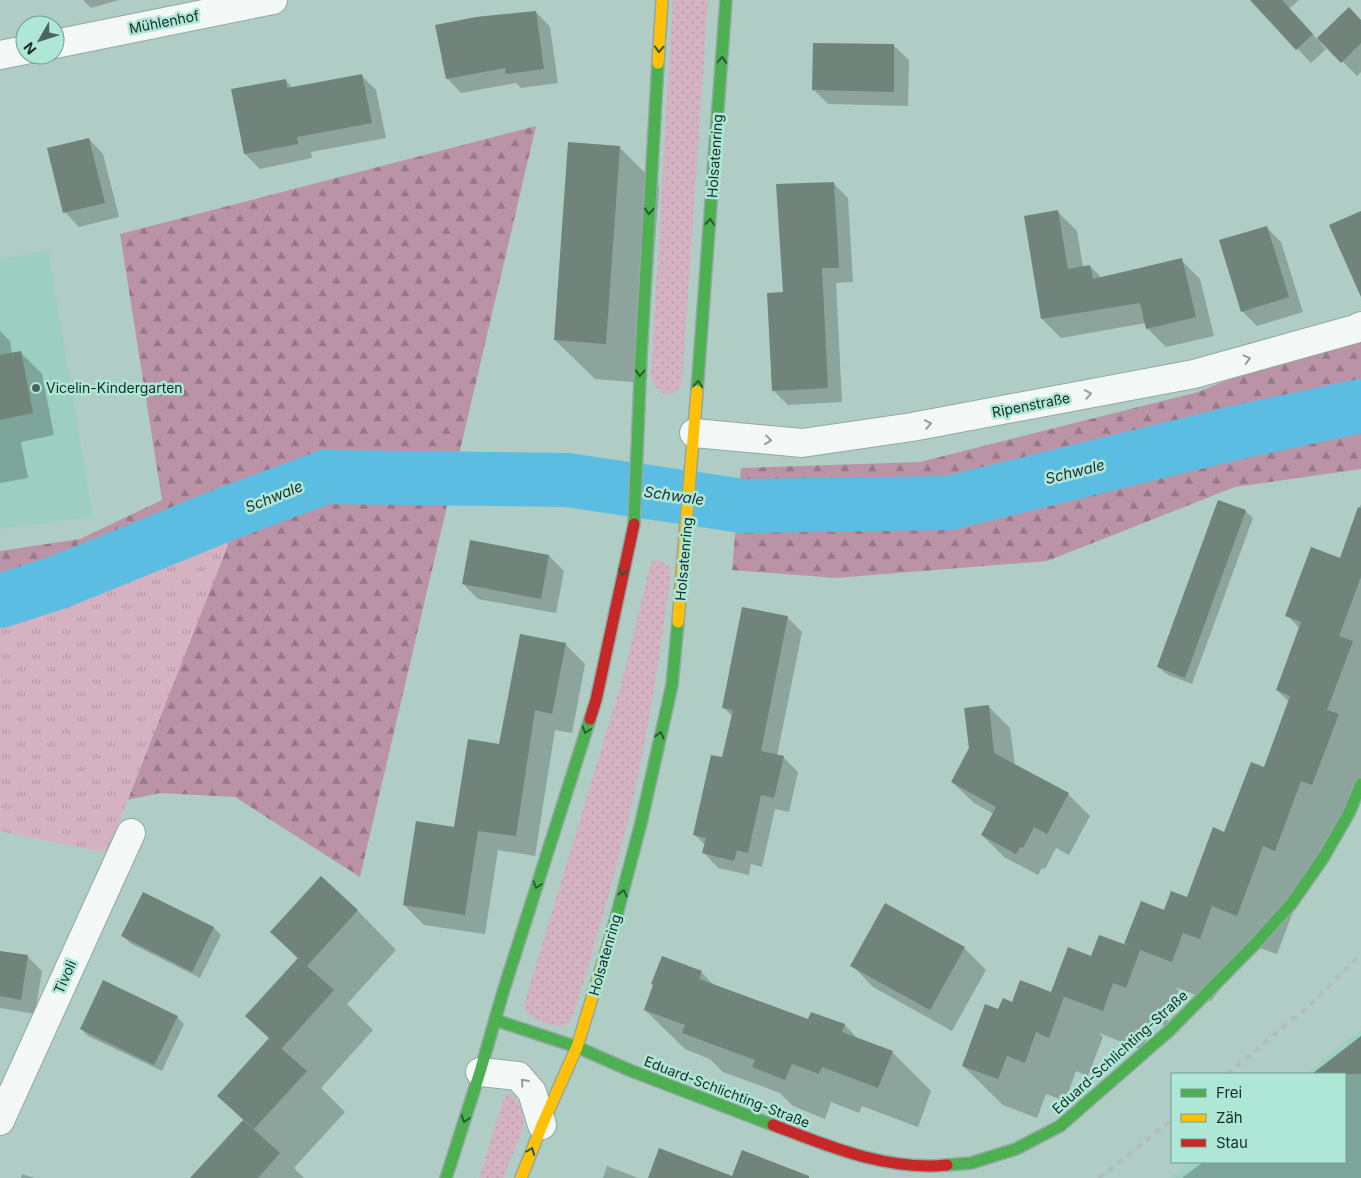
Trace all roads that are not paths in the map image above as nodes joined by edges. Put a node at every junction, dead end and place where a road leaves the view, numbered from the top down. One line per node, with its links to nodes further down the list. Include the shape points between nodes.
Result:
1 (273, 0): 4 (street, Mühlenhof)
2 (662, 0): 11 (main road, one-way to 11, via 634,524 596,700)
3 (726, 0): 8 (main road, Holsatenring, one-way to 3)
4 (65, 42)
5 (15, 52): 6 (street)
6 (0, 55)
7 (1358, 328): 8 (street, Ripenstraße, one-way to 7, via 802,443 912,427 1194,374)
8 (694, 433): 12 (main road, Holsatenring, one-way to 8, via 607,954 672,685)
9 (1361, 784): 12 (main road, Eduard-Schlichting-Straße, via 1349,813 1323,858 1291,904 1255,944 1170,1030 1060,1126 1016,1149 971,1163 928,1167 881,1162 818,1142)
10 (131, 833): 14 (street, Tivoli)
11 (495, 1020): 12 (main road); 13 (main road)
12 (577, 1047): 15 (main road, Holsatenring)
13 (480, 1072): 15 (street, one-way to 13, via 532,1092 518,1076); 16 (main road, one-way to 16)
14 (0, 1121)
15 (542, 1125): 17 (main road, Holsatenring, one-way to 15)
16 (446, 1178)
17 (521, 1178)

